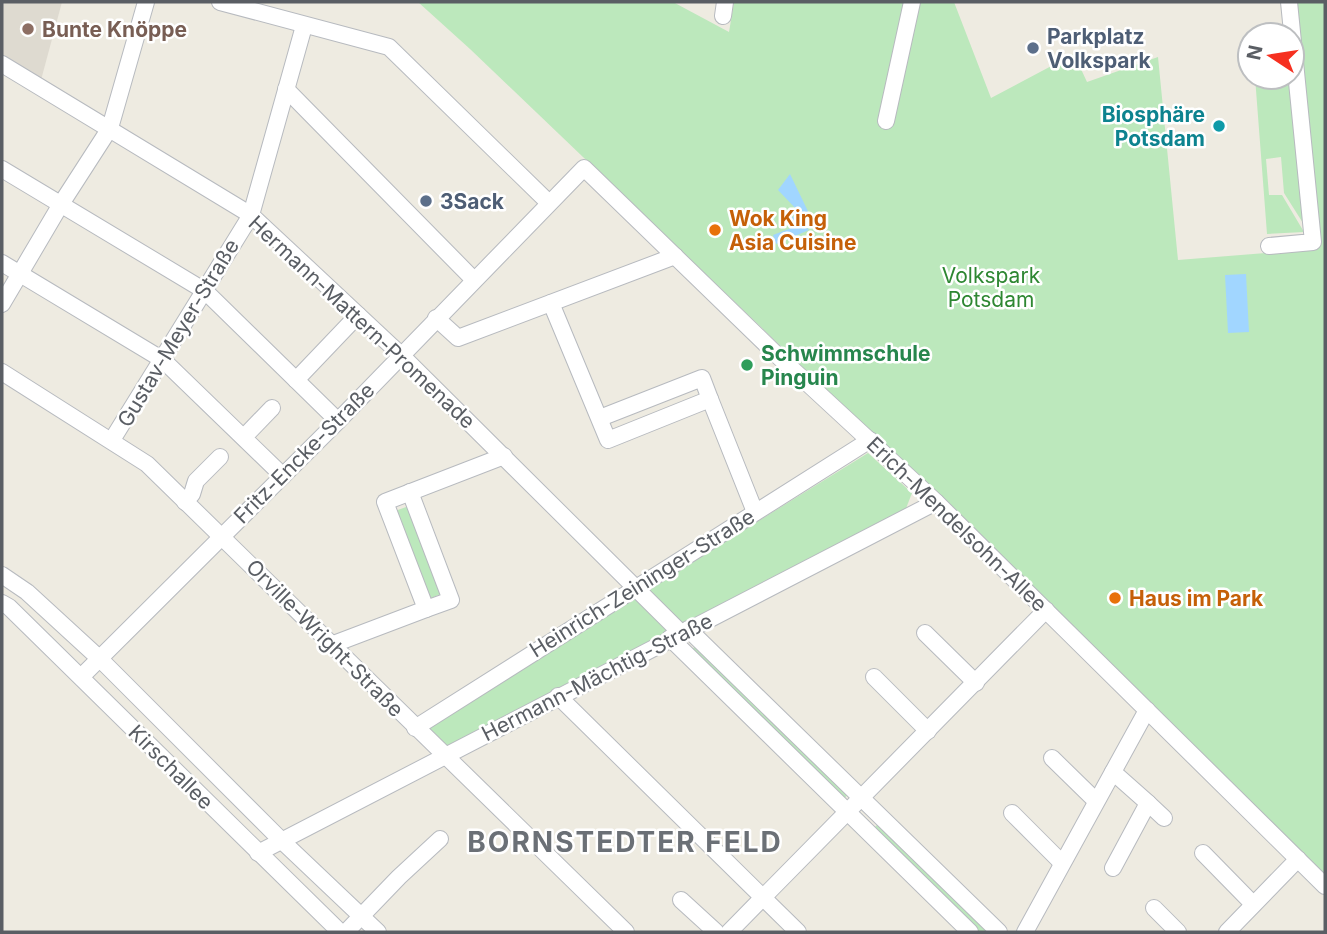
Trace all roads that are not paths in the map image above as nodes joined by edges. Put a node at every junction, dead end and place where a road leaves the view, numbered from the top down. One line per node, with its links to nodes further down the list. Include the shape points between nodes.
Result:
1 (146, 2): 9 (street)
2 (220, 2): 5 (street)
3 (912, 2): 8 (street)
4 (1289, 2): 15 (street, via 1313,242)
5 (304, 26): 7 (street, Gustav-Meyer-Straße); 12 (street, via 389,47)
6 (2, 64): 9 (street, Hermann-Mattern-Promenade)
7 (286, 89): 14 (street, Gustav-Meyer-Straße); 19 (street)
8 (886, 121)
9 (110, 128): 13 (street); 14 (street, Hermann-Mattern-Promenade)
10 (584, 168): 12 (street, Fritz-Encke-Straße); 16 (street, Erich-Mendelsohn-Allee)
11 (2, 169): 13 (street)
12 (549, 203): 19 (street, Fritz-Encke-Straße)
13 (61, 204): 18 (street); 20 (street)
14 (251, 215): 20 (street, Gustav-Meyer-Straße); 23 (street, Hermann-Mattern-Promenade)
15 (1269, 246)
16 (675, 256): 21 (street); 35 (street, Erich-Mendelsohn-Allee)
17 (2, 263): 18 (street)
18 (20, 274): 22 (street); 26 (street)
19 (474, 280): 24 (street, Fritz-Encke-Straße)
20 (205, 291): 26 (street, Gustav-Meyer-Straße); 28 (street)
21 (551, 303): 24 (street, via 458,338); 31 (street)
22 (2, 304)
23 (358, 315): 25 (street, Hermann-Mattern-Promenade); 28 (street)
24 (436, 318): 25 (street, Fritz-Encke-Straße)
25 (401, 355): 32 (street, Fritz-Encke-Straße); 36 (street, Hermann-Mattern-Promenade)
26 (163, 360): 33 (street); 34 (street, Gustav-Meyer-Straße)
27 (2, 372): 34 (street, Orville-Wright-Straße)
28 (296, 380): 32 (street)
29 (710, 399): 31 (street, via 702,378); 31 (street, via 608,440); 42 (street)
30 (272, 408): 33 (street)
31 (600, 418)
32 (338, 421): 38 (street, Fritz-Encke-Straße)
33 (244, 437): 38 (street)
34 (113, 440): 40 (street, Orville-Wright-Straße, via 147,464)
35 (870, 440): 41 (street, Erich-Mendelsohn-Allee); 42 (street, Heinrich-Zeininger-Straße)
36 (504, 456): 39 (street); 45 (street, Hermann-Mattern-Promenade)
37 (220, 457): 40 (street, via 196,481)
38 (283, 476): 43 (street, Fritz-Encke-Straße)
39 (410, 492): 48 (street, via 385,502); 48 (street, via 452,600)
40 (185, 502): 43 (street, Orville-Wright-Straße)
41 (936, 502): 49 (street, Erich-Mendelsohn-Allee); 51 (street, Hermann-Mächtig-Straße)
42 (755, 512): 45 (street, Heinrich-Zeininger-Straße)
43 (221, 536): 52 (street, Orville-Wright-Straße); 53 (street, Fritz-Encke-Straße)
44 (2, 575): 46 (street)
45 (634, 588): 51 (street, Hermann-Mattern-Promenade); 60 (street, Heinrich-Zeininger-Straße)
46 (27, 592): 47 (street); 53 (street)
47 (6, 605): 54 (street, Kirschallee)
48 (426, 609): 52 (street)
49 (1046, 610): 56 (street); 58 (street, Erich-Mendelsohn-Allee)
50 (925, 633): 56 (street)
51 (680, 634): 57 (street, Hermann-Mächtig-Straße); 66 (street, Hermann-Mattern-Promenade); 70 (street, Hermann-Mattern-Promenade)
52 (331, 645): 60 (street, Orville-Wright-Straße)
53 (100, 659): 54 (street, Fritz-Encke-Straße); 59 (street)
54 (81, 677): 62 (street, Kirschallee)
55 (873, 677): 61 (street)
56 (976, 683): 61 (street)
57 (558, 696): 63 (street, Hermann-Mächtig-Straße); 82 (street)
58 (1147, 710): 65 (street); 78 (street, Erich-Mendelsohn-Allee)
59 (159, 720): 62 (street); 67 (street)
60 (415, 728): 63 (street, Orville-Wright-Straße)
61 (928, 731): 66 (street)
62 (141, 737): 72 (street, Kirschallee)
63 (445, 756): 75 (street, Hermann-Mächtig-Straße); 90 (street, Orville-Wright-Straße)
64 (1052, 758): 68 (street)
65 (1113, 772): 68 (street); 69 (street)
66 (860, 797): 70 (street); 95 (street, Hermann-Mattern-Promenade)
67 (240, 799): 72 (street); 75 (street)
68 (1096, 801): 79 (street)
69 (1148, 803): 73 (street); 80 (street)
70 (848, 810): 82 (street); 94 (street, Hermann-Mattern-Promenade)
71 (1012, 813): 79 (street)
72 (222, 817): 76 (street, Kirschallee)
73 (1164, 818)
74 (440, 839): 86 (street)
75 (282, 841): 76 (street, Hermann-Mächtig-Straße); 86 (street)
76 (258, 853): 87 (street, Kirschallee)
77 (1203, 853): 84 (street)
78 (1297, 859): 81 (street, Erich-Mendelsohn-Allee); 84 (street)
79 (1062, 863): 96 (street)
80 (1113, 869)
81 (1325, 886)
82 (764, 898): 92 (street); 93 (street)
83 (681, 900): 91 (street)
84 (1254, 905): 98 (street)
85 (1154, 908): 97 (street)
86 (361, 915): 88 (street); 89 (street)
87 (340, 932)
88 (346, 932)
89 (379, 932)
90 (626, 932)
91 (716, 932)
92 (729, 932)
93 (798, 932)
94 (970, 932)
95 (999, 932)
96 (1025, 932)
97 (1178, 932)
98 (1227, 932)

